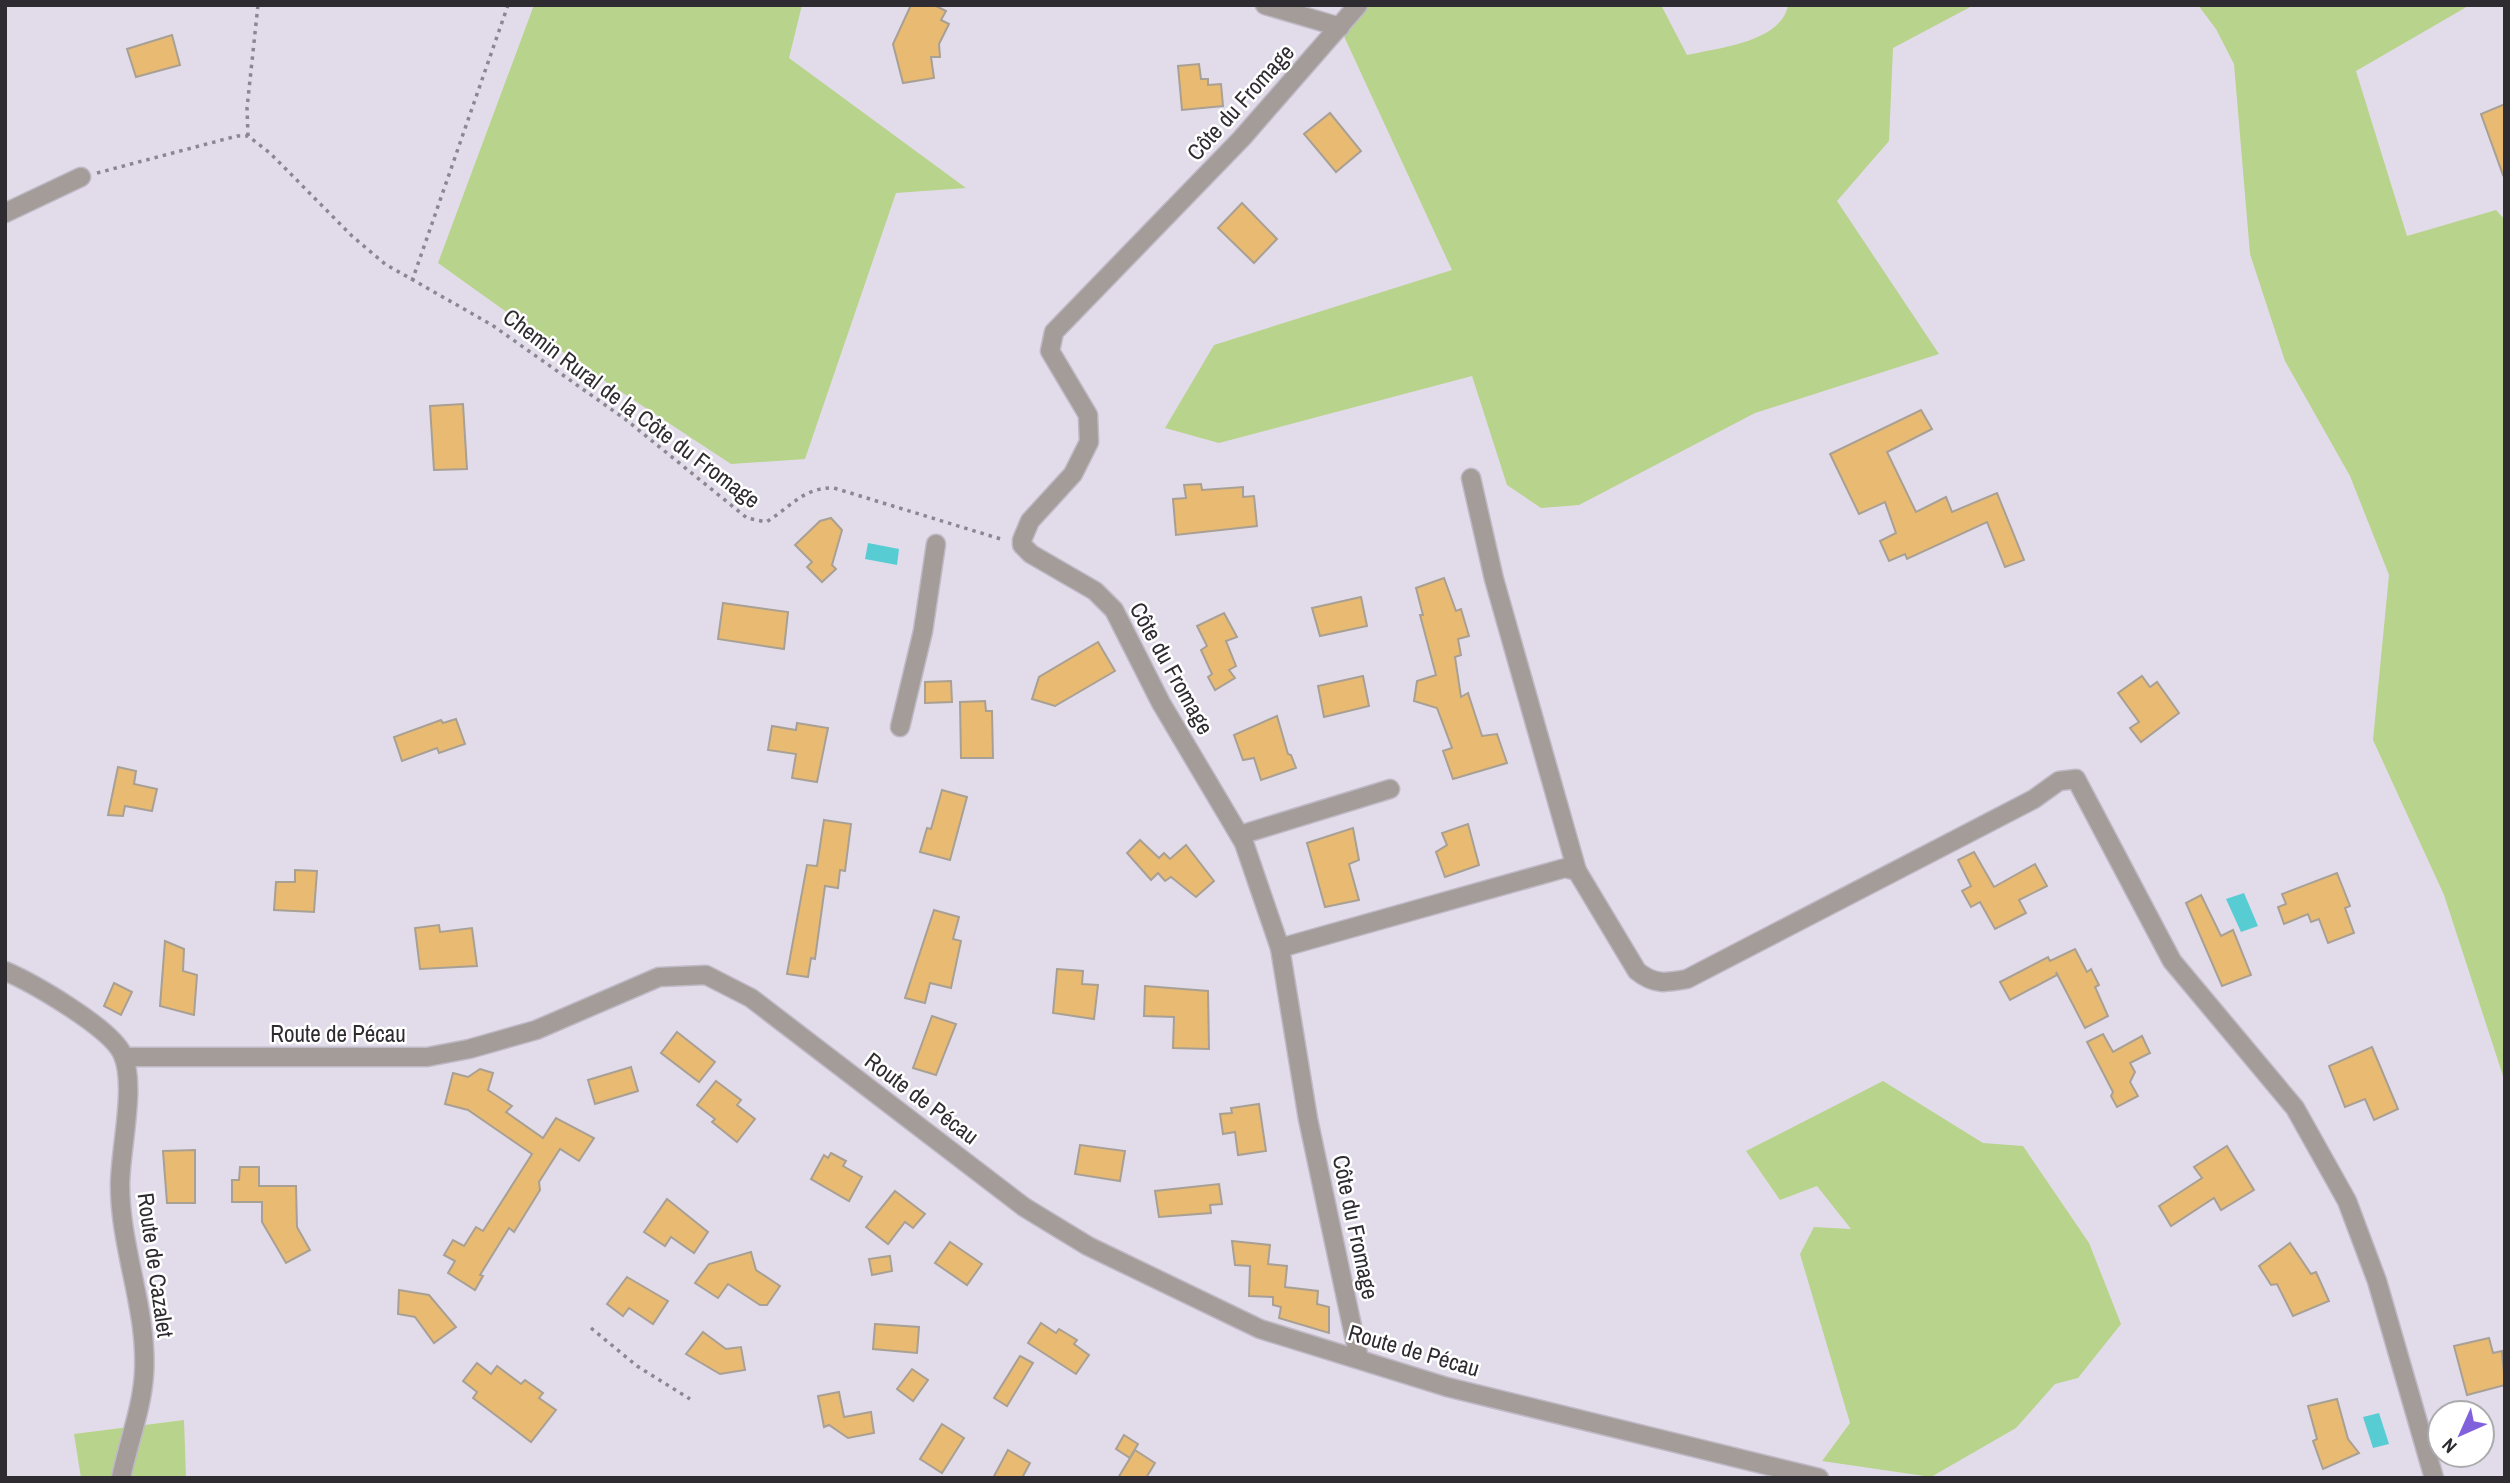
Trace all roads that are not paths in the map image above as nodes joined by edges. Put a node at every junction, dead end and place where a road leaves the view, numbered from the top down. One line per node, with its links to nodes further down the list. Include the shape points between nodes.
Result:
1 (1265, 5): 3 (street)
2 (1358, 5): 3 (street, Côte du Fromage)
3 (1340, 27): 10 (street, Côte du Fromage, via 1242,138 1054,332 1049,351 1088,415 1090,442 1073,474 1030,521 1022,540 1031,554 1095,591 1114,610 1161,703)
4 (81, 177): 5 (street)
5 (5, 213)
6 (1471, 478): 11 (street, via 1494,579)
7 (936, 544): 8 (street, via 923,631)
8 (900, 727)
9 (1390, 789): 10 (street)
10 (1241, 835): 12 (street, Côte du Fromage)
11 (1577, 871): 12 (street, via 1564,868); 18 (street, via 1637,971 1648,981 1675,982 2034,799 2059,781 2076,779 2172,961 2295,1108 2347,1200 2377,1281)
12 (1280, 948): 15 (street, Côte du Fromage, via 1308,1119)
13 (5, 971): 14 (street, via 90,1022)
14 (124, 1057): 15 (street, Route de Pécau, via 427,1057 536,1030 659,977 706,975 751,998 1024,1207 1088,1246 1260,1329); 16 (street, Route de Cazalet, via 127,1084 120,1185 144,1340 144,1377)
15 (1359, 1359): 17 (street, Route de Pécau, via 1447,1387)
16 (121, 1478)
17 (1819, 1478)
18 (2434, 1478)

